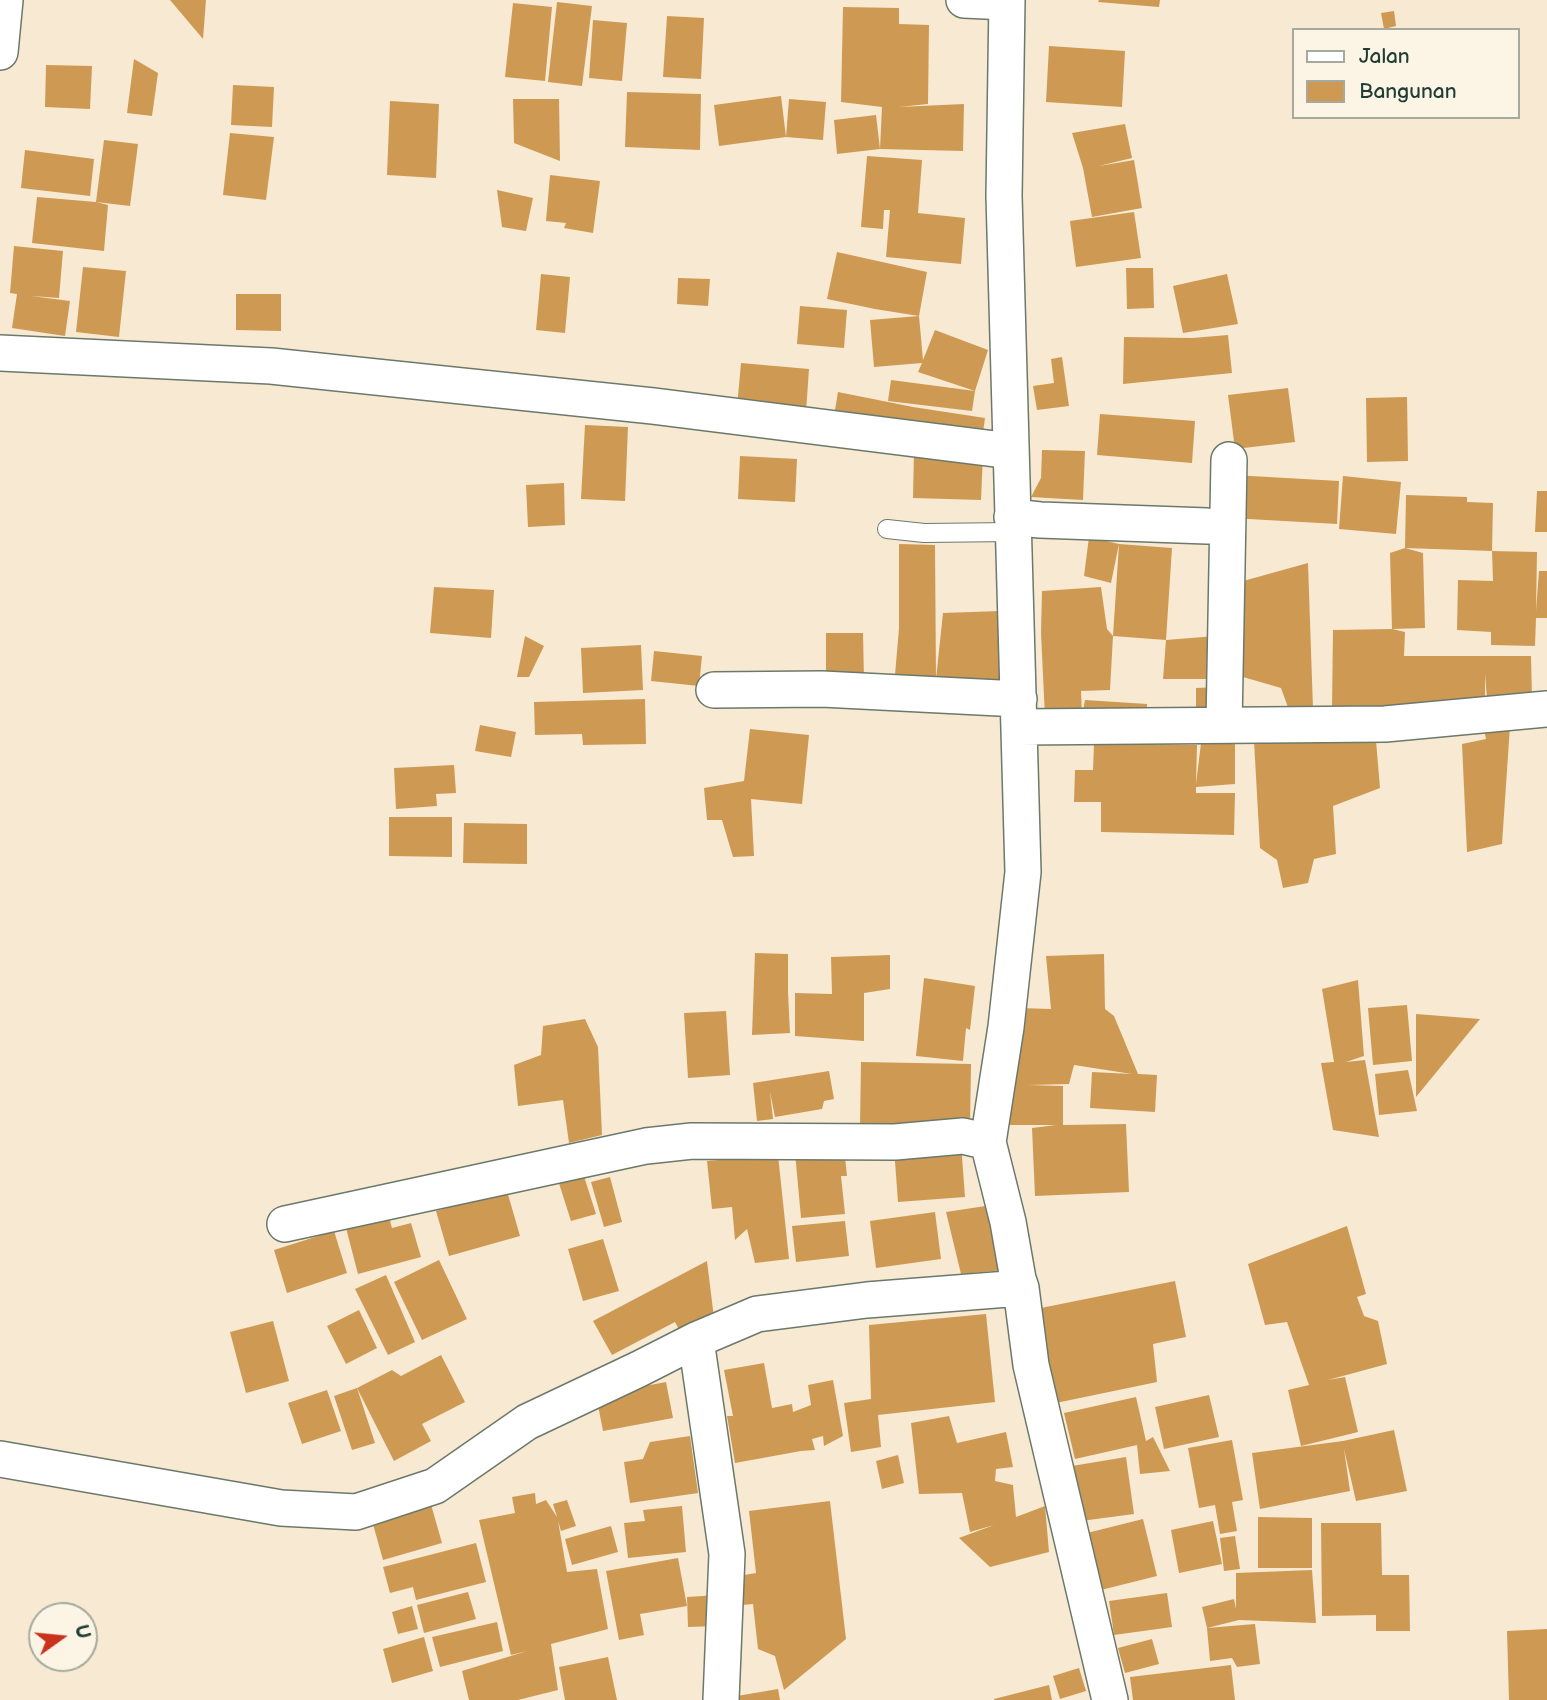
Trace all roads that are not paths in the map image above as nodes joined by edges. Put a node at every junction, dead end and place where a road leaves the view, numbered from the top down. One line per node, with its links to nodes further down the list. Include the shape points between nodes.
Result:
1 (5, 0): 4 (street)
2 (964, 0): 3 (street)
3 (1007, 1): 6 (street, via 1004,196)
4 (0, 52)
5 (0, 353): 6 (street, via 271,366 653,406)
6 (1011, 451): 8 (street)
7 (1229, 460): 14 (street)
8 (1013, 525): 9 (street, via 1040,520); 10 (lane, via 924,533); 13 (street)
9 (1207, 526)
10 (887, 529)
11 (715, 690): 13 (street, via 822,689)
12 (1547, 709): 14 (street, via 1385,724)
13 (1019, 713): 14 (street); 15 (street, via 1023,872)
14 (1224, 725)
15 (988, 1142): 16 (street, via 963,1136 895,1142 692,1141 646,1146); 17 (street)
16 (285, 1224)
17 (1019, 1284): 18 (street, via 757,1314); 21 (street, via 1031,1365)
18 (696, 1340): 19 (street, via 527,1422 435,1486 356,1512 281,1508); 20 (street, via 727,1555)
19 (0, 1459)
20 (720, 1700)
21 (1110, 1700)

